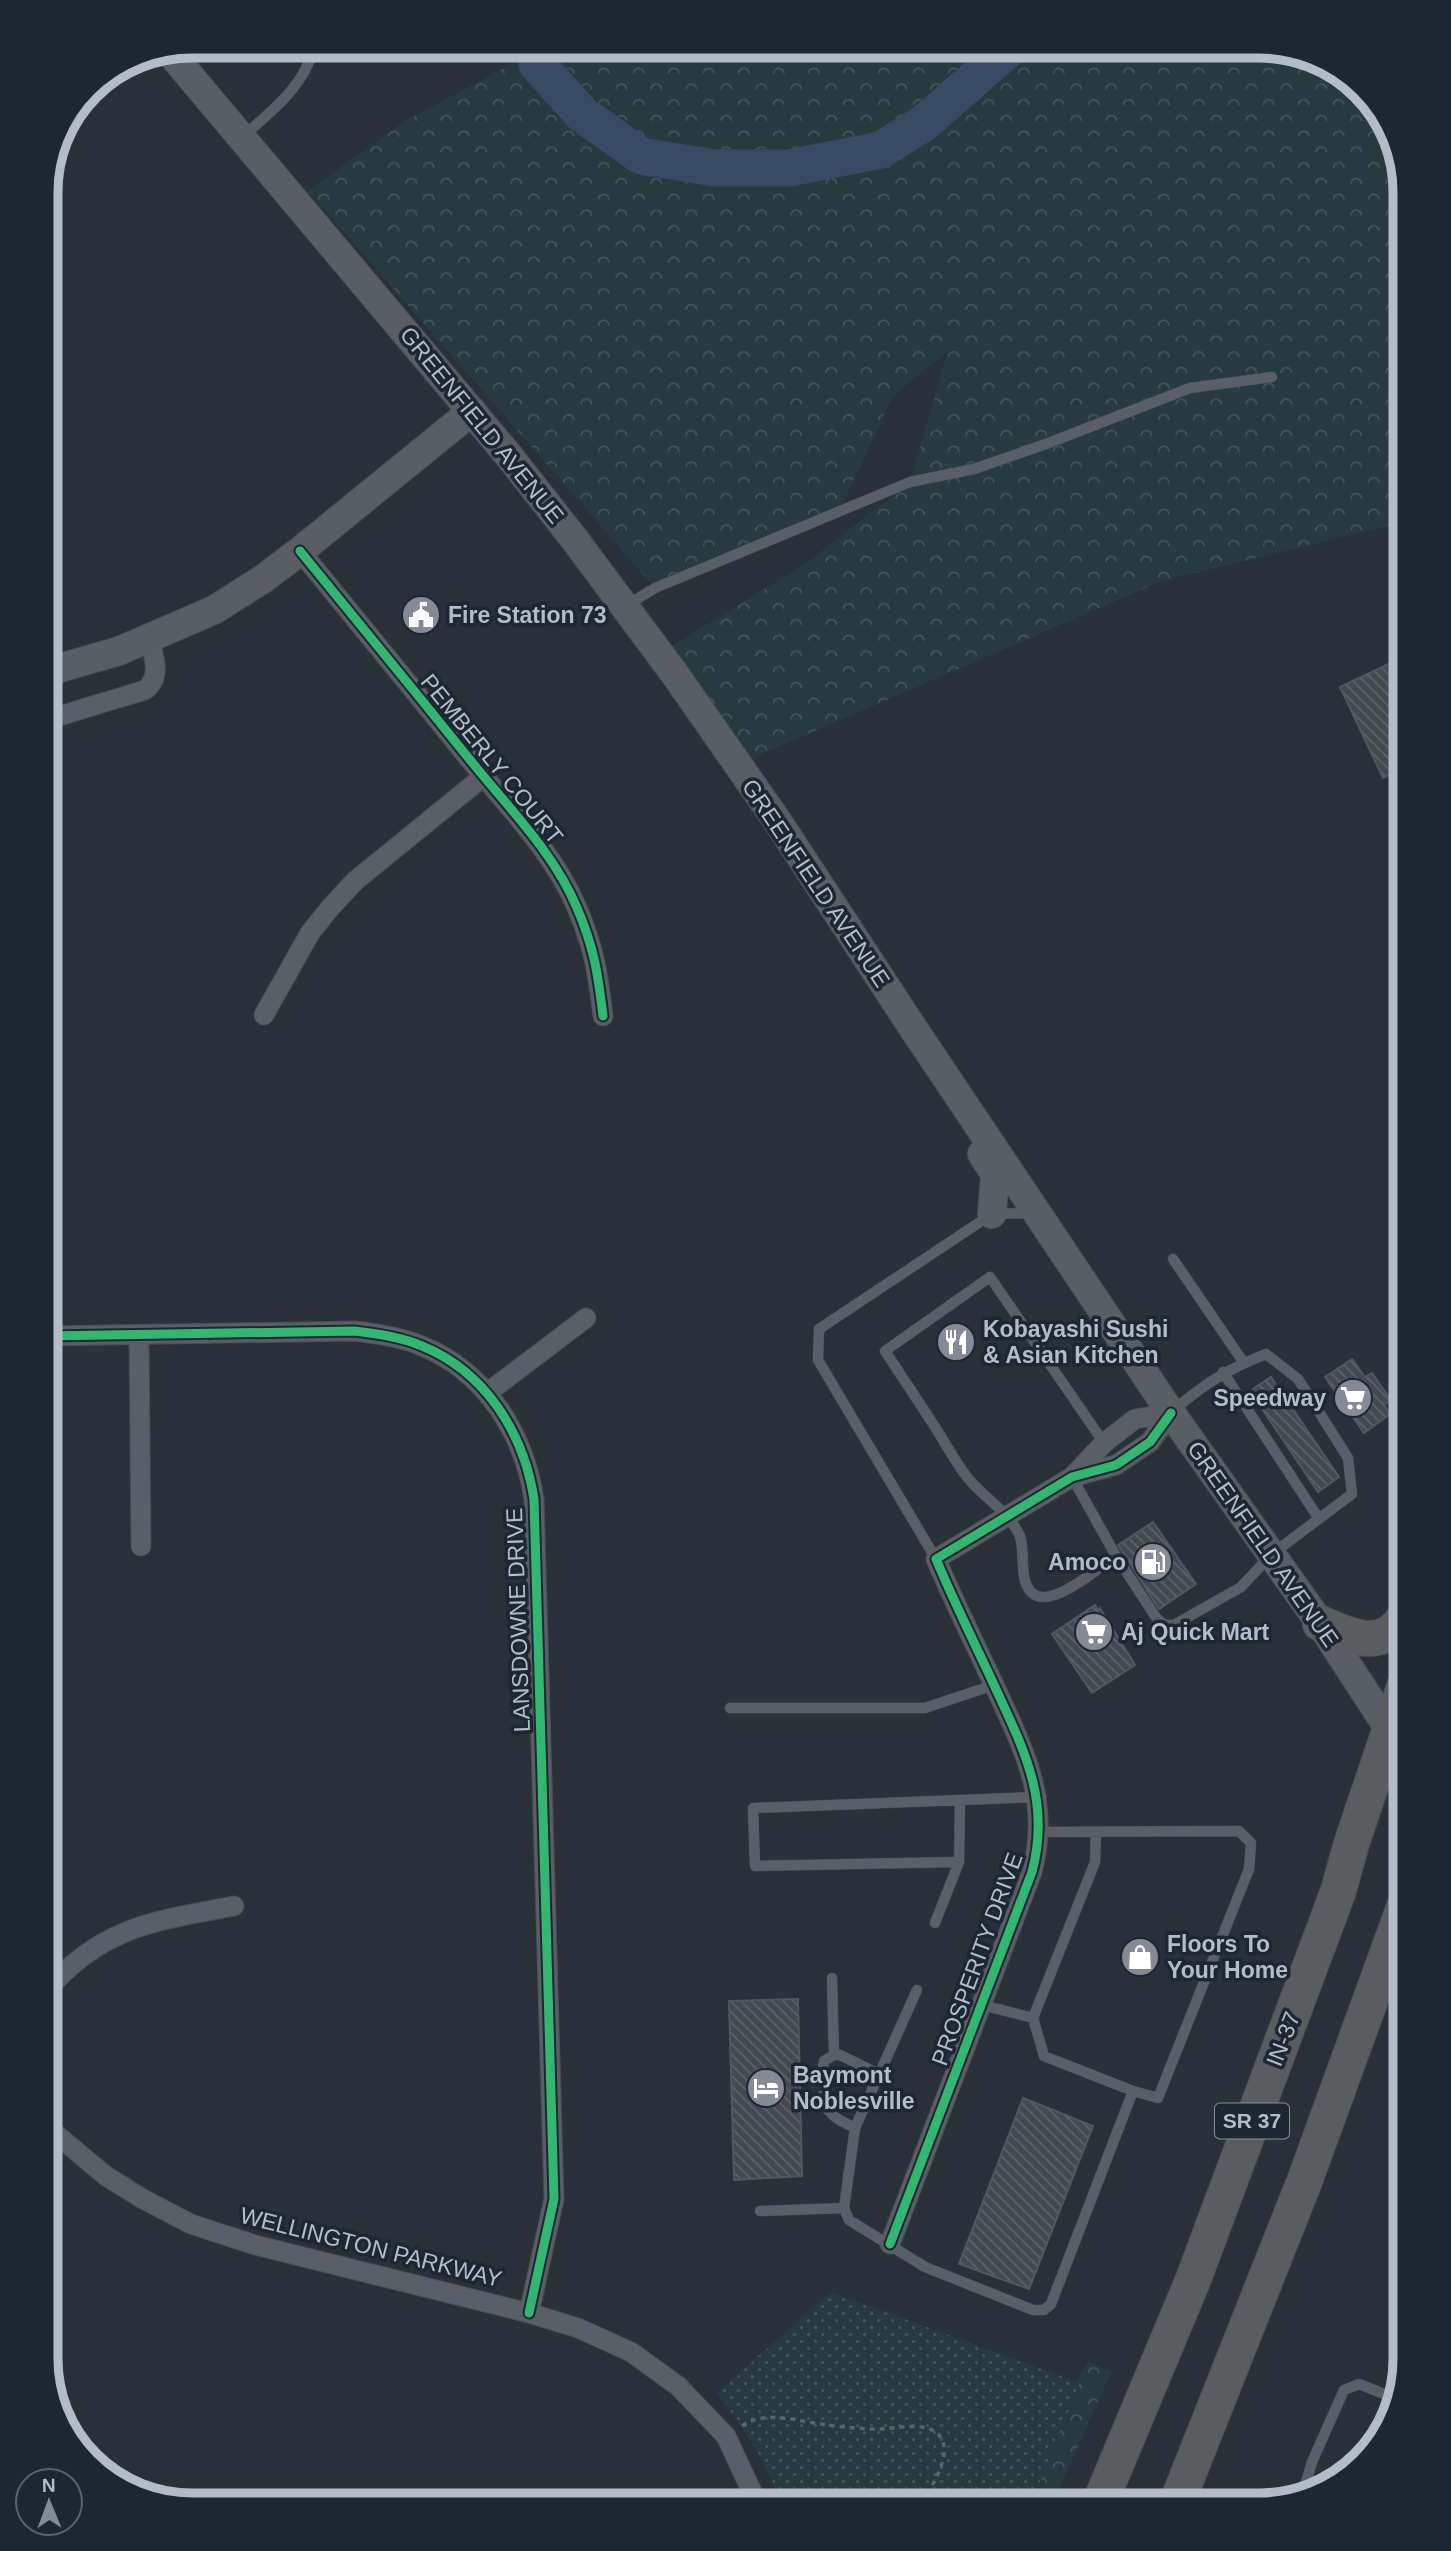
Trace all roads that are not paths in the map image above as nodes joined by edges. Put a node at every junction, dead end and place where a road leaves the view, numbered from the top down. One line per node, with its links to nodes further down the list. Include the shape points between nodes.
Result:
1 (311, 58): 3 (lane, via 283,102)
2 (176, 59): 3 (main road, GREENFIELD AVENUE)
3 (242, 137): 5 (main road, GREENFIELD AVENUE)
4 (1272, 377): 7 (lane, via 1191,388 974,469 910,482 655,588)
5 (472, 411): 6 (main road); 7 (main road, GREENFIELD AVENUE)
6 (300, 551): 8 (main road, via 214,610); 11 (street, PEMBERLY COURT)
7 (624, 607): 12 (main road, GREENFIELD AVENUE, via 778,821)
8 (149, 639): 9 (main road); 10 (street, via 156,669 151,686)
9 (58, 669)
10 (58, 716)
11 (484, 776): 13 (street, via 355,881 330,908 310,933); 14 (street, PEMBERLY COURT, via 562,878 576,906 594,953)
12 (879, 976): 15 (main road, GREENFIELD AVENUE); 16 (main road, via 914,1051 995,1174)
13 (264, 1015)
14 (603, 1016)
15 (1036, 1213): 16 (lane); 24 (main road, GREENFIELD AVENUE)
16 (992, 1214): 32 (lane, via 819,1329 817,1360)
17 (1173, 1259): 21 (lane)
18 (586, 1318): 23 (street)
19 (139, 1335): 20 (street, LANSDOWNE DRIVE); 23 (street, LANSDOWNE DRIVE, via 355,1331 382,1335 443,1356); 29 (street)
20 (58, 1336)
21 (1244, 1363): 22 (lane); 28 (lane, via 1265,1354 1298,1379 1348,1458 1352,1494)
22 (1223, 1372): 24 (lane); 28 (lane)
23 (487, 1393): 63 (street, LANSDOWNE DRIVE, via 514,1431 534,1499 554,2199)
24 (1171, 1413): 25 (street, via 1135,1419); 26 (street, via 1150,1442 1116,1465); 30 (main road, GREENFIELD AVENUE)
25 (1104, 1443): 26 (street); 27 (lane, via 990,1277 885,1351 967,1478)
26 (1072, 1477): 27 (street); 31 (lane)
27 (1007, 1517): 31 (lane, via 1018,1532 1025,1578 1036,1595 1060,1594); 32 (street)
28 (1320, 1519): 30 (lane)
29 (141, 1546)
30 (1272, 1554): 31 (lane, via 1241,1587 1174,1625 1157,1619); 33 (main road, GREENFIELD AVENUE)
31 (1116, 1556)
32 (936, 1559): 35 (street, PROSPERITY DRIVE)
33 (1320, 1623): 34 (highway, via 1349,1636 1372,1639); 37 (main road, GREENFIELD AVENUE)
34 (1393, 1632)
35 (994, 1685): 36 (lane, via 925,1708); 39 (street, PROSPERITY DRIVE, via 1028,1760)
36 (730, 1708)
37 (1393, 1737)
38 (1393, 1756): 68 (highway, IN-37 / SR 37, via 1352,1842 1338,1892 1194,2280)
39 (1037, 1797): 40 (lane); 41 (street, PROSPERITY DRIVE)
40 (960, 1800): 43 (lane); 43 (lane, via 753,1808 755,1866)
41 (1039, 1832): 42 (lane); 51 (street, PROSPERITY DRIVE, via 1032,1872)
42 (1096, 1832): 52 (lane, via 1095,1862); 56 (lane, via 1239,1831 1251,1843 1249,1869 1158,2098)
43 (959, 1862): 45 (lane)
44 (234, 1906): 48 (street, via 119,1934 79,1957)
45 (935, 1923)
46 (1393, 1939): 65 (highway, SR 37)
47 (832, 1978): 53 (lane)
48 (58, 1979)
49 (917, 1990): 55 (lane)
50 (1393, 1992): 65 (highway, via 1252,2361)
51 (982, 2005): 52 (lane); 62 (street, PROSPERITY DRIVE)
52 (1033, 2018): 56 (lane, via 1044,2056)
53 (834, 2055): 54 (lane, via 824,2061); 55 (lane)
54 (822, 2074)
55 (879, 2074): 58 (lane)
56 (1133, 2091): 62 (lane, via 1051,2304 1044,2310 925,2267)
57 (822, 2096): 58 (lane, via 831,2116)
58 (855, 2128): 60 (lane)
59 (58, 2136): 63 (street, WELLINGTON PARKWAY, via 106,2176 191,2224 254,2245)
60 (844, 2208): 61 (lane); 62 (lane, via 849,2220)
61 (760, 2211)
62 (890, 2244)
63 (529, 2313): 67 (street, WELLINGTON PARKWAY, via 631,2352 678,2386 726,2437)
64 (1388, 2396): 66 (lane, via 1359,2384 1344,2390)
65 (1213, 2414): 69 (highway, SR 37)
66 (1305, 2485)
67 (752, 2493)
68 (1104, 2493)
69 (1181, 2493)

